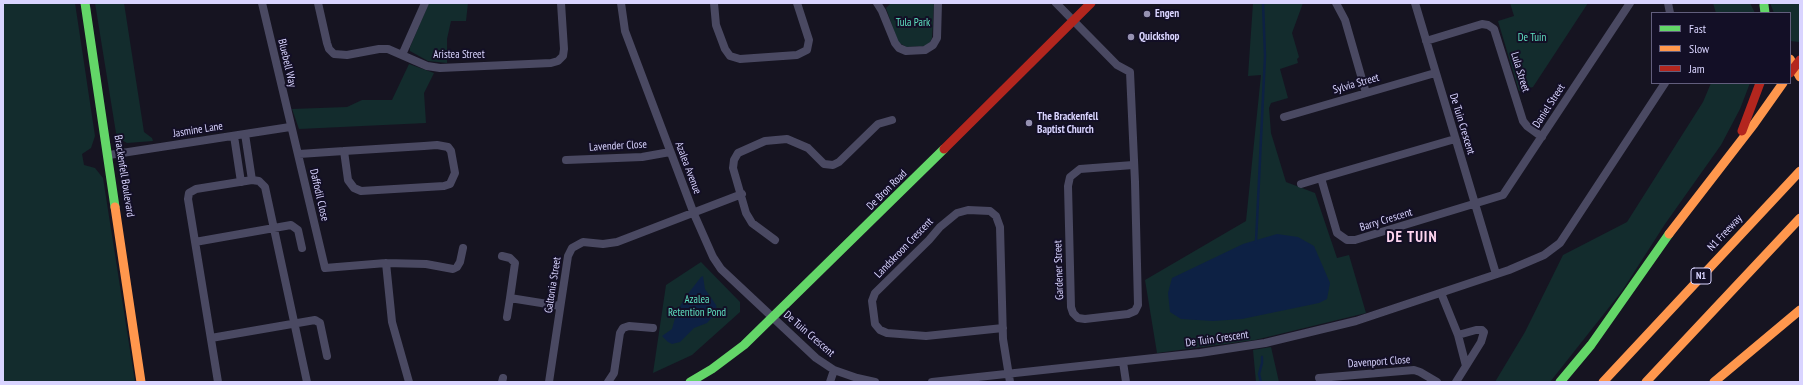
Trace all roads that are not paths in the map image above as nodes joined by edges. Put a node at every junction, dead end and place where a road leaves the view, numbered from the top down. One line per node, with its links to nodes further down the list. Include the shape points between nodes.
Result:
1 (85, 3): 37 (main road, Brackenfell Boulevard)
2 (262, 3): 28 (street, Bluebell Way)
3 (318, 3): 18 (street, Aristea Street, via 327,43 334,54 347,55 388,49)
4 (425, 3): 18 (street)
5 (562, 3): 18 (street, Aristea Street, via 564,52 555,62 440,68 427,66)
6 (621, 3): 35 (street, Azalea Avenue, via 625,31)
7 (714, 3): 8 (street, via 716,24 725,49 730,56 740,59 797,56 807,50 809,40)
8 (797, 3)
9 (877, 3): 10 (street, via 895,43 906,51 925,50 934,45 937,38)
10 (938, 3)
11 (1056, 3): 16 (street)
12 (1091, 3): 16 (main road, De Bron Road)
13 (1336, 3): 25 (street, via 1345,20)
14 (1415, 3): 17 (street, De Tuin Crescent)
15 (1630, 3): 31 (street, Daniel Street)
16 (1073, 20): 39 (street, Gardener Street, via 1117,65 1130,72); 62 (main road, De Bron Road)
17 (1426, 41): 20 (street, De Tuin Crescent); 31 (street, Lula Street, via 1482,24 1494,29 1524,121)
18 (402, 55)
19 (1795, 67): 21 (main road)
20 (1435, 73): 25 (street, Sylvia Street); 32 (street, De Tuin Crescent)
21 (1800, 77)
22 (1663, 84): 56 (street, De Tuin Crescent, via 1560,243 1544,255)
23 (1760, 84): 33 (main road)
24 (1782, 84): 33 (main road)
25 (1366, 93): 26 (street, Sylvia Street)
26 (1284, 117)
27 (892, 120): 45 (street, via 878,124 833,165 824,164 808,148 787,139 772,139 744,149 735,156 733,164)
28 (290, 127): 29 (street, Jasmine Lane); 36 (street, Daffodil Close)
29 (245, 134): 30 (street, Jasmine Lane); 42 (street)
30 (234, 136): 37 (street, Jasmine Lane); 43 (street)
31 (1542, 137): 46 (street, Daniel Street, via 1505,193)
32 (1455, 139): 41 (street); 46 (street, De Tuin Crescent)
33 (1738, 144): 89 (main road, via 1670,233 1591,345)
34 (344, 151): 34 (street, via 443,146 452,151 455,173 450,184 444,186 361,191 354,188 348,180); 36 (street)
35 (670, 152): 38 (street, Lavender Close, via 642,157); 47 (street, Azalea Avenue)
36 (298, 154): 55 (street, Daffodil Close, via 325,268)
37 (109, 155): 68 (main road, Brackenfell Boulevard)
38 (566, 160)
39 (1133, 165): 39 (street, Gardener Street, via 1138,305 1135,311 1128,314 1078,318 1071,307 1068,186 1070,177 1080,169)
40 (1800, 171): 90 (main road, N1 Freeway / N1)
41 (1320, 178): 44 (street); 46 (street, Barry Crescent, via 1335,229 1339,236 1347,240 1355,240)
42 (252, 180): 43 (street); 49 (street, via 259,181 265,187)
43 (241, 182): 51 (street, via 196,189 189,193)
44 (1301, 184)
45 (742, 194): 47 (street); 50 (street, via 746,213 752,223)
46 (1475, 204): 56 (street, De Tuin Crescent)
47 (694, 214): 59 (street, Galtonia Street, via 613,244 583,242 575,245 568,256); 62 (street, Azalea Avenue, via 706,245 721,269)
48 (1800, 218): 91 (main road)
49 (273, 227): 51 (street); 52 (street, via 295,226); 63 (street)
50 (775, 240)
51 (195, 242): 67 (street)
52 (302, 248)
53 (463, 248): 55 (street, via 460,262 453,269 426,264)
54 (502, 256): 58 (street, via 510,258 515,263)
55 (386, 263): 79 (street, via 392,322)
56 (1496, 274): 57 (street, De Tuin Crescent)
57 (1441, 293): 66 (street); 70 (street, De Tuin Crescent, via 1380,314 1298,336 1200,353)
58 (510, 298): 59 (street); 61 (street)
59 (560, 306): 80 (street, Galtonia Street)
60 (1800, 310): 92 (main road)
61 (507, 317)
62 (774, 318): 72 (street, De Tuin Crescent, via 816,358); 82 (main road, De Bron Road, via 744,345)
63 (293, 323): 67 (street); 69 (street, via 318,321); 78 (street)
64 (652, 328): 81 (street, via 623,328 614,373)
65 (1003, 328): 65 (street, Landskroon Crescent, via 926,336 887,333 875,324 873,298 940,227 957,213 965,210 986,210 994,214 999,223); 73 (street, Landskroon Crescent)
66 (1458, 335): 71 (street); 71 (street, via 1476,330 1484,332 1481,342)
67 (211, 338): 77 (street)
68 (138, 352): 75 (main road, Brackenfell Boulevard); 76 (main road, Brackenfell Boulevard)
69 (327, 356)
70 (1123, 362): 73 (street, De Tuin Crescent); 86 (street)
71 (1466, 366): 88 (street)
72 (834, 370): 83 (street); 84 (street, De Tuin Crescent)
73 (1009, 378): 85 (street, De Tuin Crescent)
74 (1319, 378): 87 (street, Davenport Close, via 1414,370)
75 (141, 382)
76 (147, 382)
77 (218, 382)
78 (308, 382)
79 (409, 382)
80 (549, 382)
81 (608, 382)
82 (690, 382)
83 (830, 382)
84 (876, 382)
85 (932, 382)
86 (1126, 382)
87 (1437, 382)
88 (1456, 382)
89 (1560, 382)
90 (1603, 382)
91 (1646, 382)
92 (1714, 382)

